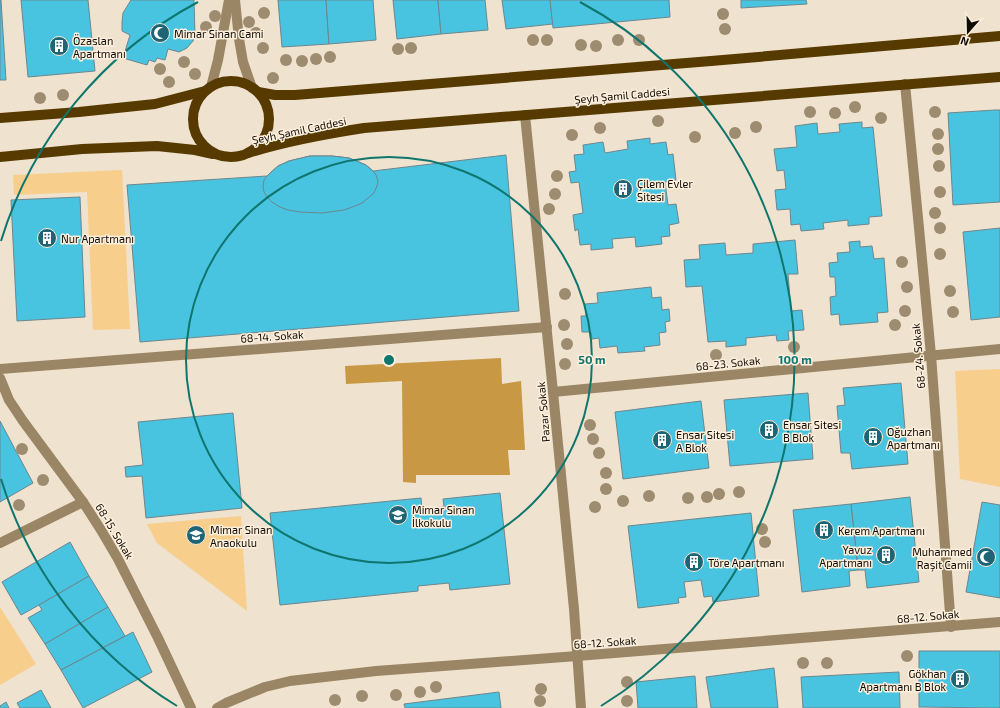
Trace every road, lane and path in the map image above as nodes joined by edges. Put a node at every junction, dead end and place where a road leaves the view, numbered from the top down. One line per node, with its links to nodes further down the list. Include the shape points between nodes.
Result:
1 (229, 0): 6 (street, via 220,48)
2 (235, 0): 7 (street, via 243,62)
3 (1000, 36): 7 (main road, via 295,95 275,95)
4 (1000, 77): 5 (main road, Şeyh Şamil Caddesi)
5 (905, 84): 8 (main road, Şeyh Şamil Caddesi); 15 (street, 68-24. Sokak)
6 (208, 89): 7 (main road, via 222,82 235,81 247,84); 9 (main road, via 155,104); 11 (main road, via 196,107 194,127 204,144)
7 (255, 90): 10 (main road, via 268,108 269,120 266,134 259,145)
8 (525, 115): 10 (main road, Şeyh Şamil Caddesi, via 364,128 268,146); 13 (street, Pazar Sokak)
9 (0, 118)
10 (248, 153): 11 (main road, via 235,157)
11 (221, 155): 12 (main road, via 157,146 82,149)
12 (0, 157)
13 (547, 327): 16 (street, 68-14. Sokak); 18 (street, Pazar Sokak)
14 (1000, 349): 15 (street, 68-23. Sokak)
15 (930, 355): 18 (street, 68-23. Sokak); 22 (street, 68-24. Sokak)
16 (0, 369)
17 (0, 378): 19 (street, 68-15. Sokak, via 9,400 23,422)
18 (553, 392): 23 (street, Pazar Sokak)
19 (83, 502): 20 (street); 24 (street, 68-15. Sokak, via 118,560)
20 (0, 543)
21 (1000, 622): 22 (street, 68-12. Sokak)
22 (951, 627): 23 (street, 68-12. Sokak)
23 (578, 656): 25 (street, 68-12. Sokak, via 376,671 290,681 265,687); 26 (street, Pazar Sokak)
24 (191, 708)
25 (216, 708)
26 (581, 708)

